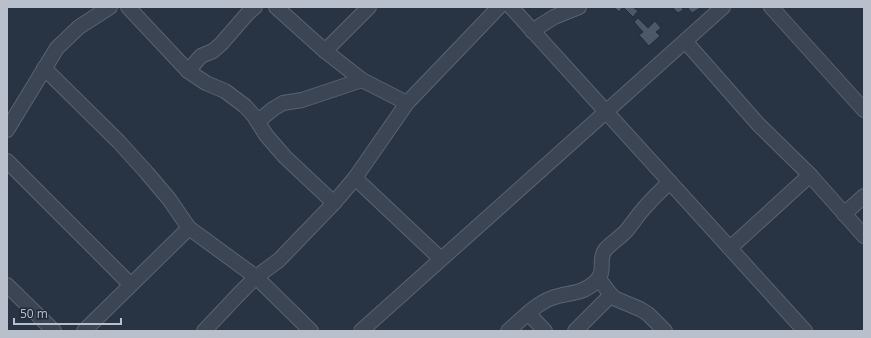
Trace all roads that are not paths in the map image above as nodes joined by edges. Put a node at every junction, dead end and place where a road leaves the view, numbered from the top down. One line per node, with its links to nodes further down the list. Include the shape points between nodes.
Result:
1 (110, 7): 14 (street, via 79,27 57,48)
2 (128, 7): 15 (street)
3 (276, 7): 13 (street)
4 (369, 7): 13 (street)
5 (499, 7): 17 (street)
6 (511, 7): 11 (street)
7 (579, 7): 11 (street, via 554,17)
8 (723, 7): 12 (street)
9 (771, 7): 18 (street)
10 (248, 9): 15 (street, via 218,48 201,56)
11 (532, 31): 19 (street)
12 (685, 41): 19 (street); 23 (street, via 758,124)
13 (325, 51): 16 (street)
14 (44, 68): 21 (street); 29 (street, via 119,142 169,199)
15 (188, 70): 20 (street, via 206,83 234,97)
16 (362, 80): 17 (street); 20 (street, via 283,104)
17 (407, 103): 24 (street)
18 (864, 110)
19 (606, 112): 25 (street); 32 (street)
20 (258, 121): 27 (street, via 285,157)
21 (7, 130)
22 (7, 161): 35 (street)
23 (810, 175): 28 (street); 31 (street)
24 (354, 178): 27 (street); 32 (street)
25 (670, 182): 31 (street); 34 (street, via 628,229 605,250 601,257 602,269)
26 (864, 196): 28 (street)
27 (334, 203): 33 (street, via 279,260)
28 (844, 214): 30 (street)
29 (189, 228): 33 (street); 35 (street)
30 (864, 236)
31 (730, 248): 49 (street)
32 (441, 260): 39 (street)
33 (256, 277): 42 (street); 43 (street)
34 (599, 279): 37 (street); 38 (street, via 586,289 552,298)
35 (130, 284): 41 (street)
36 (7, 285): 40 (street)
37 (611, 295): 47 (street); 48 (street, via 648,314)
38 (528, 313): 45 (street); 46 (street)
39 (376, 326): 44 (street)
40 (54, 331)
41 (84, 331)
42 (204, 331)
43 (311, 331)
44 (361, 331)
45 (508, 331)
46 (545, 331)
47 (575, 331)
48 (665, 331)
49 (805, 331)

